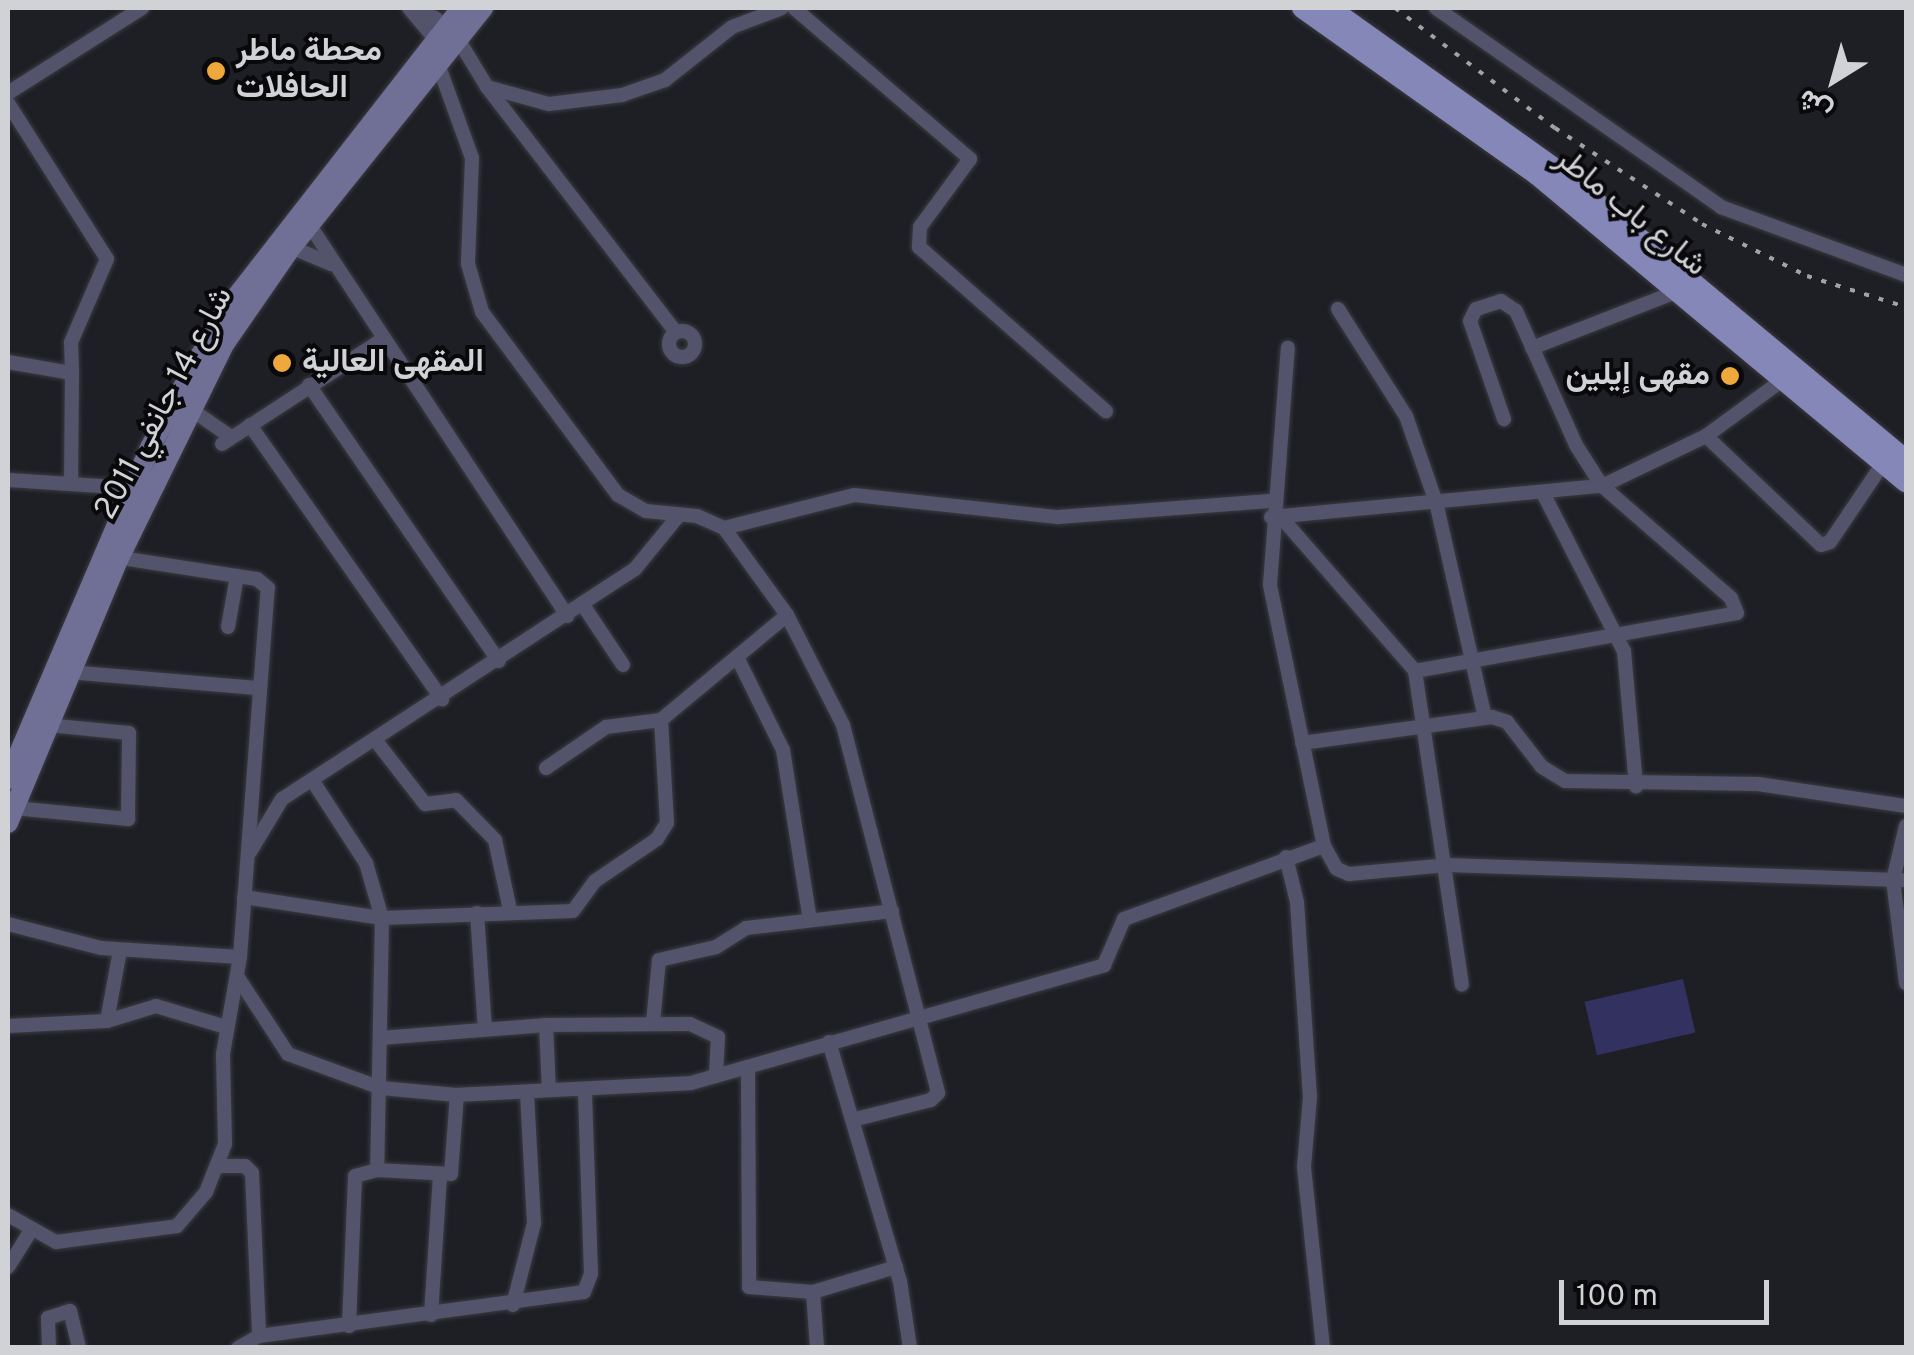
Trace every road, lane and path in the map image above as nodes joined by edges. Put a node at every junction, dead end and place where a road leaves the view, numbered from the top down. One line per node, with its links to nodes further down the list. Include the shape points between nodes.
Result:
1 (142, 8): 11 (street)
2 (410, 8): 9 (street)
3 (782, 8): 10 (street, via 732,27 665,80 637,91 567,105)
4 (794, 8): 28 (street, via 970,159 920,227 918,247)
5 (1302, 8): 17 (main road, شارع باب ماطر, via 1516,159)
6 (1330, 8): 25 (main road, شارع باب ماطر, via 1564,175)
7 (1436, 8): 16 (street, via 1721,207)
8 (471, 11): 9 (main road, شارع 14 جانفي 2011)
9 (445, 44): 10 (street, via 471,64); 13 (main road, شارع 14 جانفي 2011); 41 (street, via 472,158 468,264 475,299 618,494 646,511)
10 (486, 87): 19 (street)
11 (8, 93)
12 (8, 103): 24 (street, via 106,259 102,283 71,342)
13 (303, 218): 14 (main road, شارع 14 جانفي 2011); 15 (street)
14 (284, 243): 15 (street); 27 (main road, شارع 14 جانفي 2011); 37 (main road, شارع 14 جانفي 2011, via 223,314)
15 (331, 264): 20 (street)
16 (1906, 275)
17 (1678, 291): 22 (street); 25 (main road, شارع باب ماطر)
18 (1338, 309): 39 (street, via 1400,402)
19 (676, 332)
20 (383, 340): 26 (street); 47 (street)
21 (1288, 348): 40 (street)
22 (1532, 348): 29 (street, via 1508,302 1472,312); 36 (street)
23 (8, 362): 24 (street)
24 (72, 373): 35 (street)
25 (1789, 375): 31 (street); 32 (main road, شارع باب ماطر)
26 (310, 385): 30 (street); 52 (street)
27 (189, 408): 30 (street, via 226,440); 43 (main road, شارع 14 جانفي 2011)
28 (1106, 411)
29 (1504, 419)
30 (250, 425): 57 (street)
31 (1706, 436): 32 (street, via 1821,546); 36 (street)
32 (1893, 458): 34 (main road, شارع باب ماطر)
33 (8, 480): 35 (street)
34 (1906, 482)
35 (71, 484): 37 (street)
36 (1602, 486): 38 (street); 49 (street, via 1738,609 1732,617)
37 (132, 488): 43 (main road, شارع 14 جانفي 2011)
38 (1544, 495): 39 (street); 49 (street)
39 (1436, 502): 40 (street); 50 (street)
40 (1275, 511): 42 (street, via 1058,518 854,494); 54 (street); 63 (street, via 1272,608)
41 (679, 515): 42 (street); 45 (street, via 646,561)
42 (724, 528): 46 (street)
43 (111, 556): 44 (street); 55 (main road, شارع 14 جانفي 2011); 65 (main road, شارع 14 جانفي 2011)
44 (236, 576): 48 (street); 56 (street, via 268,588)
45 (583, 605): 47 (street); 53 (street)
46 (787, 615): 51 (street); 78 (street, via 843,725)
47 (567, 616): 52 (street)
48 (228, 627)
49 (1618, 633): 50 (street); 67 (street, via 1629,677)
50 (1474, 656): 54 (street); 58 (street)
51 (737, 657): 59 (street); 81 (street, via 784,750)
52 (500, 661): 57 (street)
53 (623, 666)
54 (1415, 671): 61 (street)
55 (70, 672): 56 (street); 60 (main road, شارع 14 جانفي 2011)
56 (258, 688): 73 (street)
57 (442, 698): 62 (street)
58 (1486, 718): 61 (street); 67 (street, via 1507,722 1542,767 1564,781)
59 (661, 720): 64 (street, via 606,727); 77 (street, via 664,830 594,880 580,908)
60 (48, 725): 69 (main road, شارع 14 جانفي 2011); 69 (street, via 129,732 128,819)
61 (1427, 725): 63 (street); 74 (street)
62 (376, 741): 66 (street); 77 (street, via 425,804 456,800 495,840)
63 (1302, 742): 71 (street)
64 (546, 768)
65 (8, 779)
66 (314, 783): 73 (street, via 272,810); 80 (street, via 366,863)
67 (1636, 786): 68 (street, via 1758,784)
68 (1906, 806)
69 (10, 816)
70 (1906, 826): 75 (street)
71 (1324, 846): 72 (street); 74 (street, via 1336,869 1349,874)
72 (1286, 857): 89 (street, via 1124,919 1104,965); 123 (street, via 1298,915 1310,1097 1304,1167)
73 (247, 859): 76 (street)
74 (1447, 865): 75 (street); 88 (street)
75 (1900, 880): 83 (street)
76 (244, 898): 80 (street); 85 (street)
77 (510, 910): 79 (street)
78 (892, 911): 81 (street); 89 (street)
79 (476, 913): 80 (street); 95 (street)
80 (382, 918): 96 (street)
81 (810, 920): 91 (street, via 746,928 716,948 659,960)
82 (8, 924): 84 (street)
83 (1903, 926): 87 (street)
84 (120, 950): 85 (street); 90 (street)
85 (240, 957): 86 (street)
86 (238, 976): 94 (street); 100 (street, via 288,1054)
87 (1906, 983)
88 (1462, 984)
89 (918, 1014): 97 (street); 105 (street, via 937,1096)
90 (107, 1021): 93 (street); 94 (street, via 156,1006)
91 (653, 1023): 92 (street); 99 (street, via 714,1032)
92 (546, 1025): 95 (street); 102 (street)
93 (8, 1026)
94 (226, 1027): 106 (street, via 227,1122)
95 (485, 1029): 96 (street)
96 (380, 1038): 100 (street)
97 (829, 1042): 98 (street); 105 (street)
98 (748, 1067): 99 (street); 113 (street, via 747,1283 759,1291)
99 (716, 1076): 101 (street)
100 (381, 1088): 104 (street); 107 (street)
101 (585, 1089): 102 (street); 114 (street, via 590,1282 584,1292)
102 (549, 1090): 103 (street)
103 (527, 1092): 104 (street); 114 (street, via 534,1223)
104 (457, 1095): 108 (street, via 456,1169)
105 (852, 1120): 112 (street)
106 (219, 1166): 110 (street, via 178,1226 72,1242); 117 (street, via 245,1166 252,1173)
107 (376, 1170): 108 (street); 116 (street, via 360,1172 354,1181)
108 (440, 1176): 115 (street)
109 (8, 1216): 110 (street)
110 (30, 1232): 111 (street)
111 (8, 1267)
112 (896, 1267): 113 (street); 122 (street)
113 (813, 1292): 121 (street)
114 (512, 1306): 115 (street)
115 (432, 1315): 116 (street)
116 (348, 1326): 117 (street)
117 (259, 1336): 120 (street)
118 (49, 1348): 119 (street, via 48,1318 70,1311)
119 (79, 1348)
120 (238, 1348)
121 (816, 1348)
122 (910, 1348)
123 (1324, 1348)

